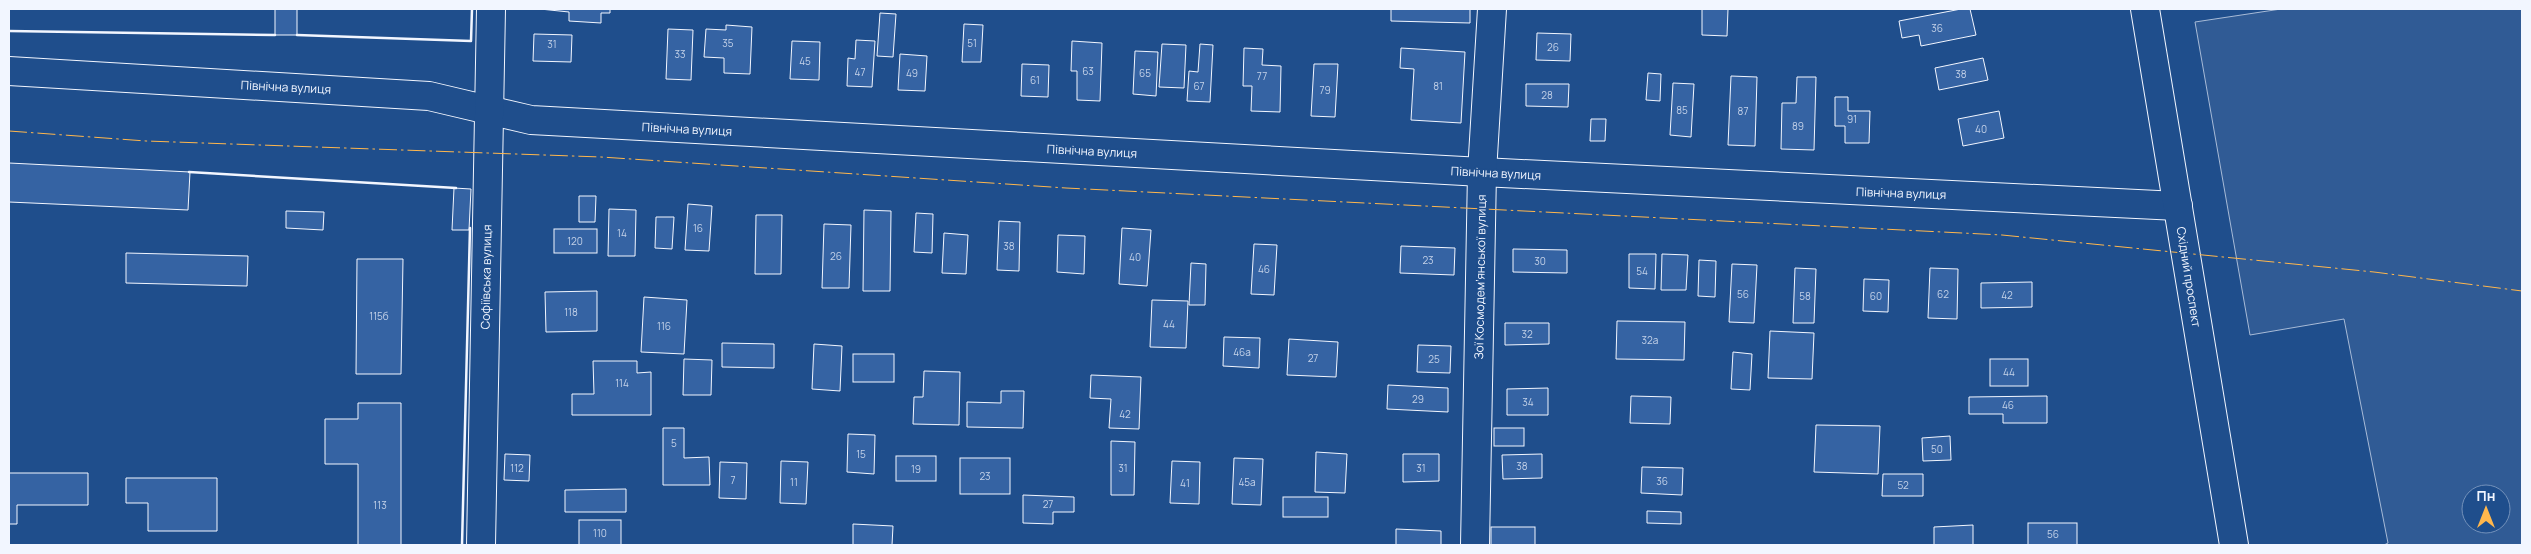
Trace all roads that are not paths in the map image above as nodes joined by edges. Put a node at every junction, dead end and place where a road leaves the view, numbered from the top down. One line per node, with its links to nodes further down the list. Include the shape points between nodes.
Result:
1 (491, 9): 5 (street, Софіївська вулиця)
2 (1492, 9): 6 (street, Зої Космодем’янської вулиця)
3 (2145, 9): 7 (street, Східний проспект)
4 (9, 71): 5 (street, Північна вулиця, via 429,96)
5 (488, 110): 6 (street, Північна вулиця, via 531,120); 8 (street, Софіївська вулиця)
6 (1482, 172): 7 (street, Північна вулиця); 9 (street, Зої Космодем’янської вулиця)
7 (2178, 206): 10 (street, Східний проспект)
8 (481, 545)
9 (1475, 545)
10 (2234, 545)

